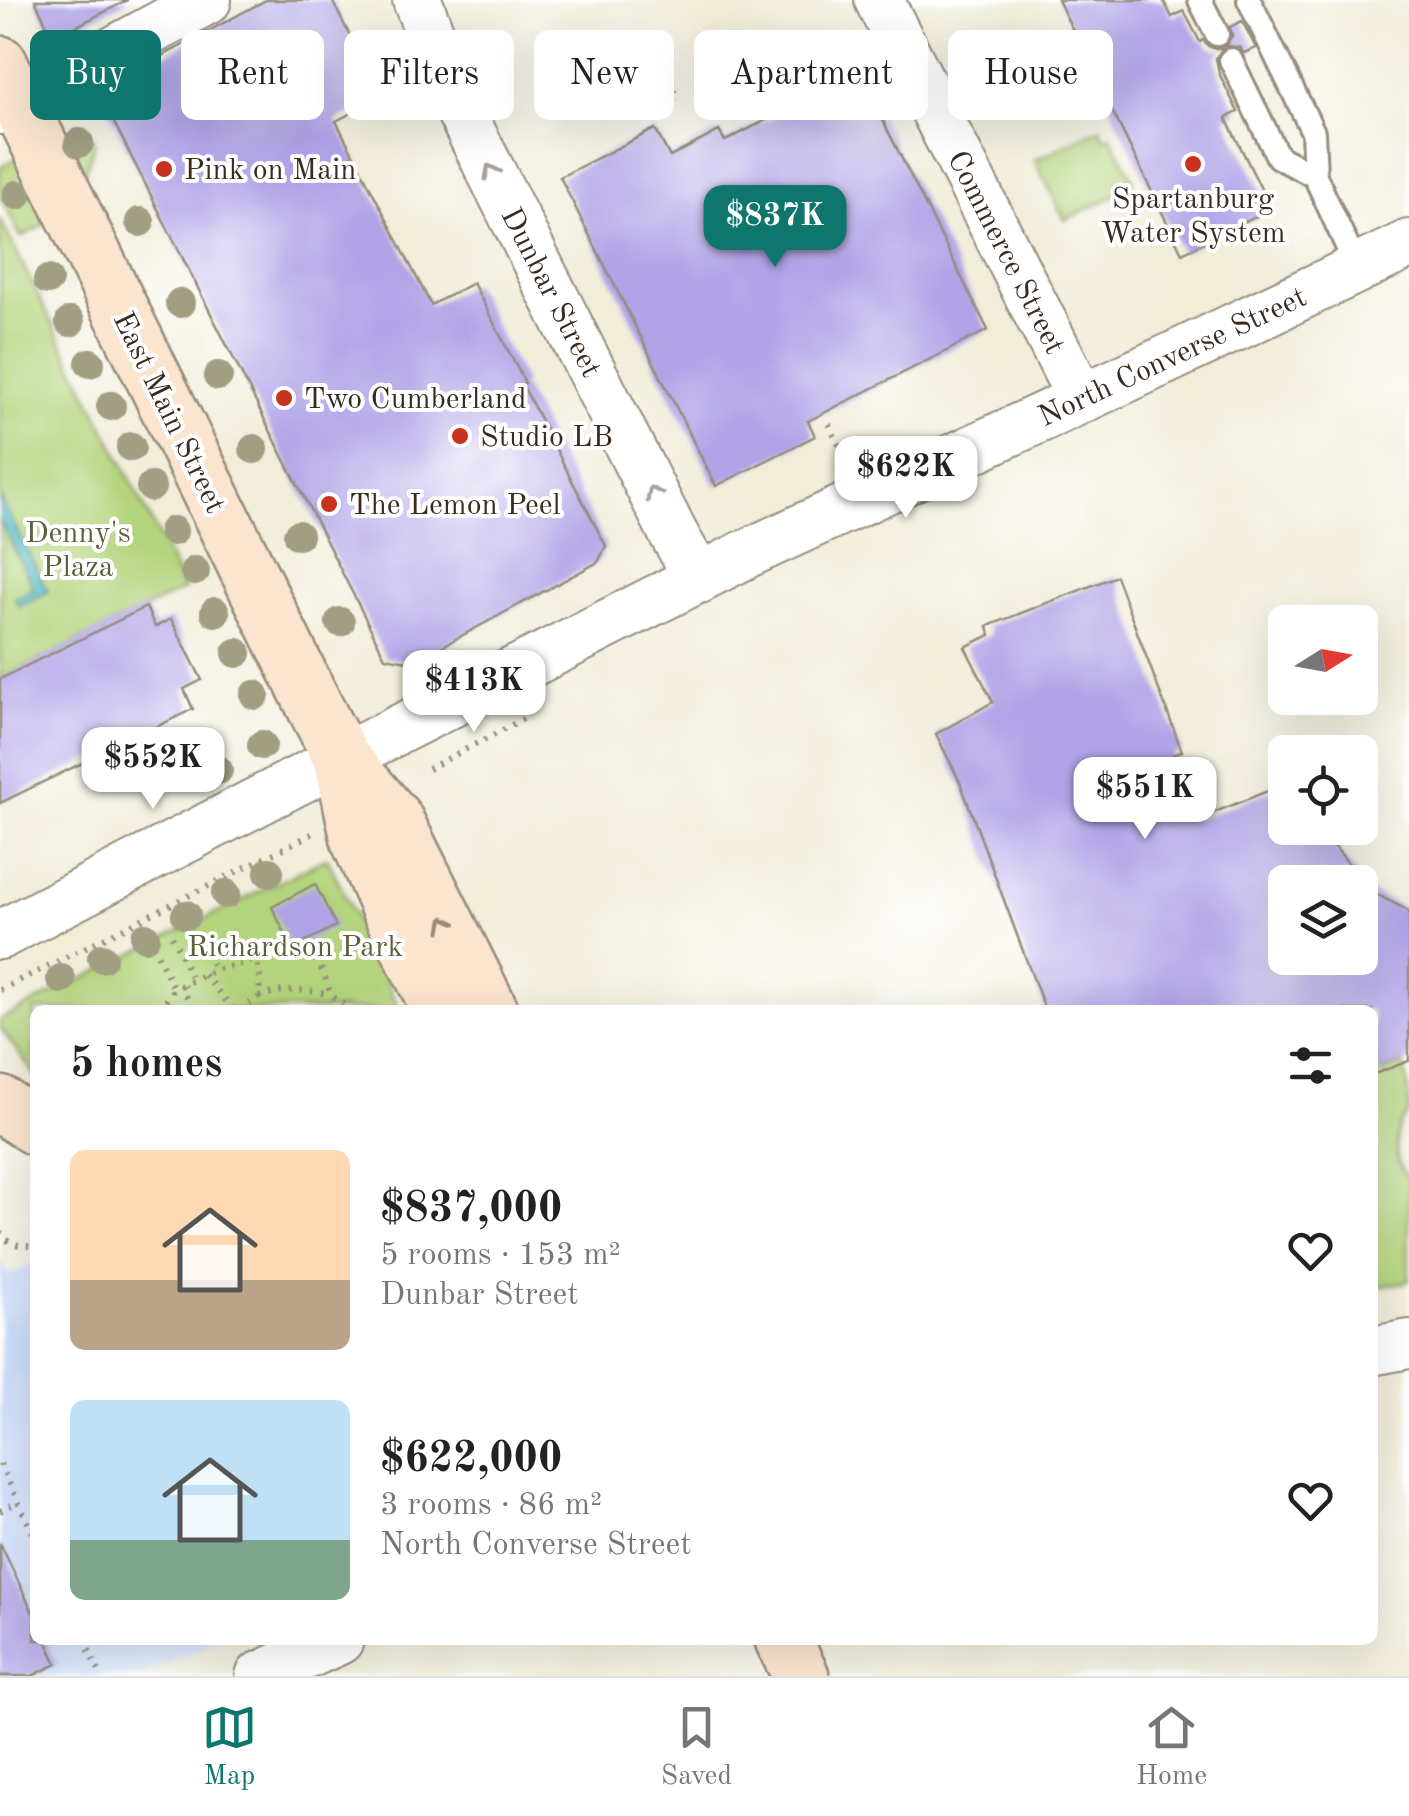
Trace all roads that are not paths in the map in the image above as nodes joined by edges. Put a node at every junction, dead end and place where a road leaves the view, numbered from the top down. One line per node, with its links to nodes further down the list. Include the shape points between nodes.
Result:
1 (207, 0): 8 (street)
2 (417, 0): 13 (street, Dunbar Street, one-way to 2, via 457,104)
3 (879, 0): 12 (street, Commerce Street)
4 (1200, 0): 6 (lane)
5 (1249, 0): 9 (lane, via 1313,132)
6 (1217, 34)
7 (1231, 60): 9 (lane, via 1278,157)
8 (6, 92): 14 (street, East Main Street)
9 (1315, 176): 11 (lane)
10 (1409, 244): 11 (street, North Converse Street)
11 (1358, 270): 12 (street, North Converse Street)
12 (1081, 398): 13 (street, North Converse Street)
13 (699, 579): 14 (street, North Converse Street)
14 (342, 759): 15 (street, North Converse Street); 16 (street, East Main Street, via 359,840); 17 (street, East Main Street, one-way to 14, via 394,820)
15 (0, 935)
16 (438, 1005)
17 (487, 1005)
18 (0, 1104): 19 (street)
19 (30, 1124)
20 (1409, 1344): 21 (street)
21 (1378, 1350)
22 (328, 1645): 24 (street)
23 (786, 1645): 25 (street)
24 (260, 1676)
25 (801, 1676)

